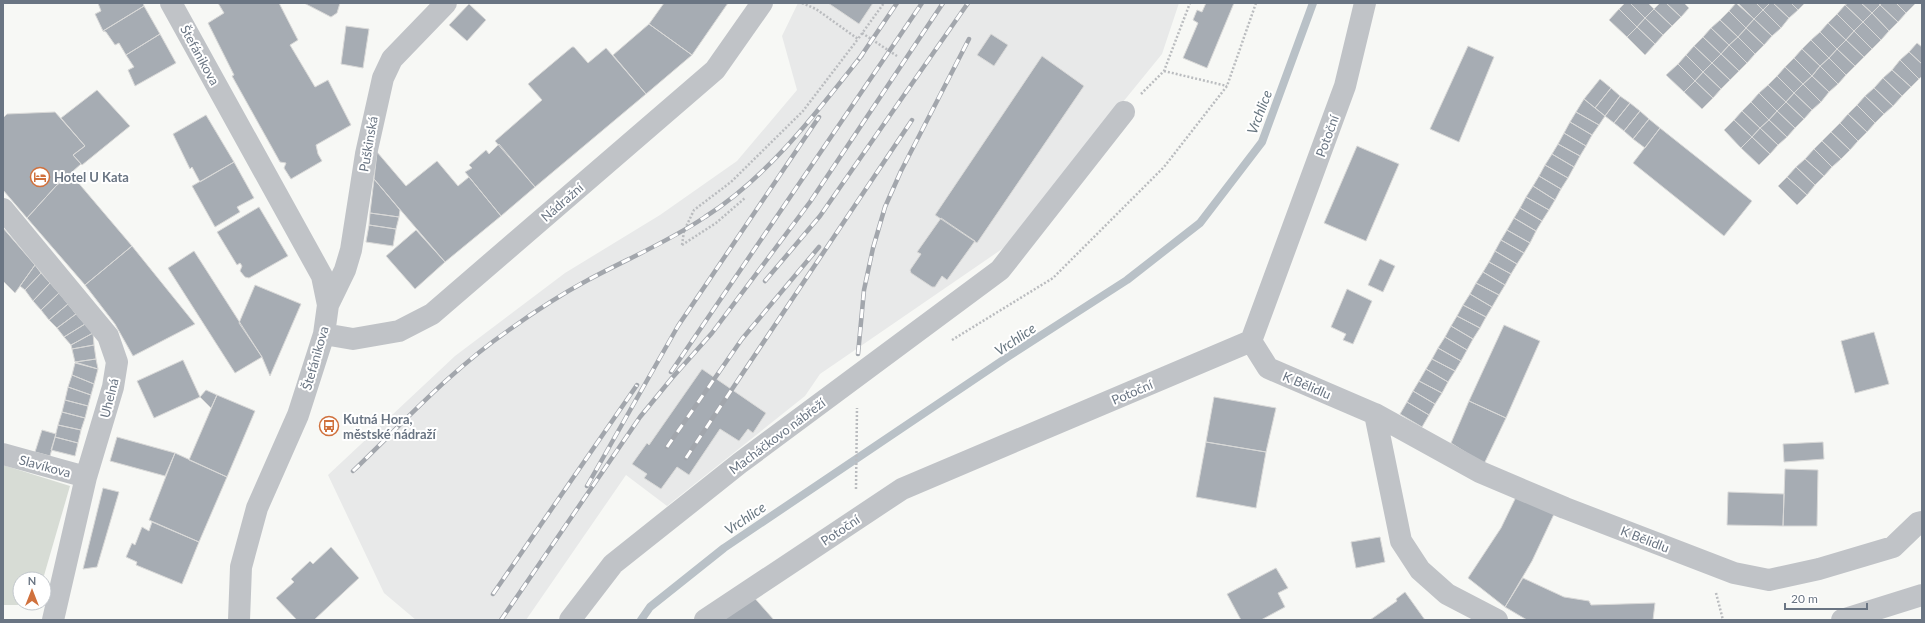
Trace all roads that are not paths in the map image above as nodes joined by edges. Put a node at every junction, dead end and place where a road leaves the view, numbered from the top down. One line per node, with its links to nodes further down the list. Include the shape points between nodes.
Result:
1 (172, 3): 7 (street, Štefánikova, via 322,276)
2 (446, 3): 7 (street, Puškinská, via 392,59 383,78 366,154 351,250 345,270)
3 (762, 3): 8 (street, Nádražní, via 715,70 432,314 399,331 354,339)
4 (1365, 3): 9 (street, Potoční, via 1345,86)
5 (1124, 112): 17 (street, Macháčkovo nábřeží, via 1000,270 740,463 613,564)
6 (3, 209): 12 (street, Uhelná, via 108,336 117,362 113,387)
7 (328, 305): 8 (street, Štefánikova)
8 (324, 334): 16 (street, Štefánikova, via 298,415 257,508 241,567)
9 (1250, 341): 10 (street, K Bělidlu, via 1268,368); 18 (street, Potoční, via 902,490)
10 (1375, 414): 13 (street, K Bělidlu, via 1480,472 1565,508 1734,573 1769,580 1819,569 1893,546); 19 (street, via 1401,541 1420,570 1447,594)
11 (3, 454): 12 (street, Slavíkova)
12 (86, 477): 15 (street, Uhelná)
13 (1922, 522)
14 (1922, 595): 20 (street)
15 (53, 620)
16 (239, 620)
17 (570, 620)
18 (705, 620)
19 (1497, 620)
20 (1842, 620)

